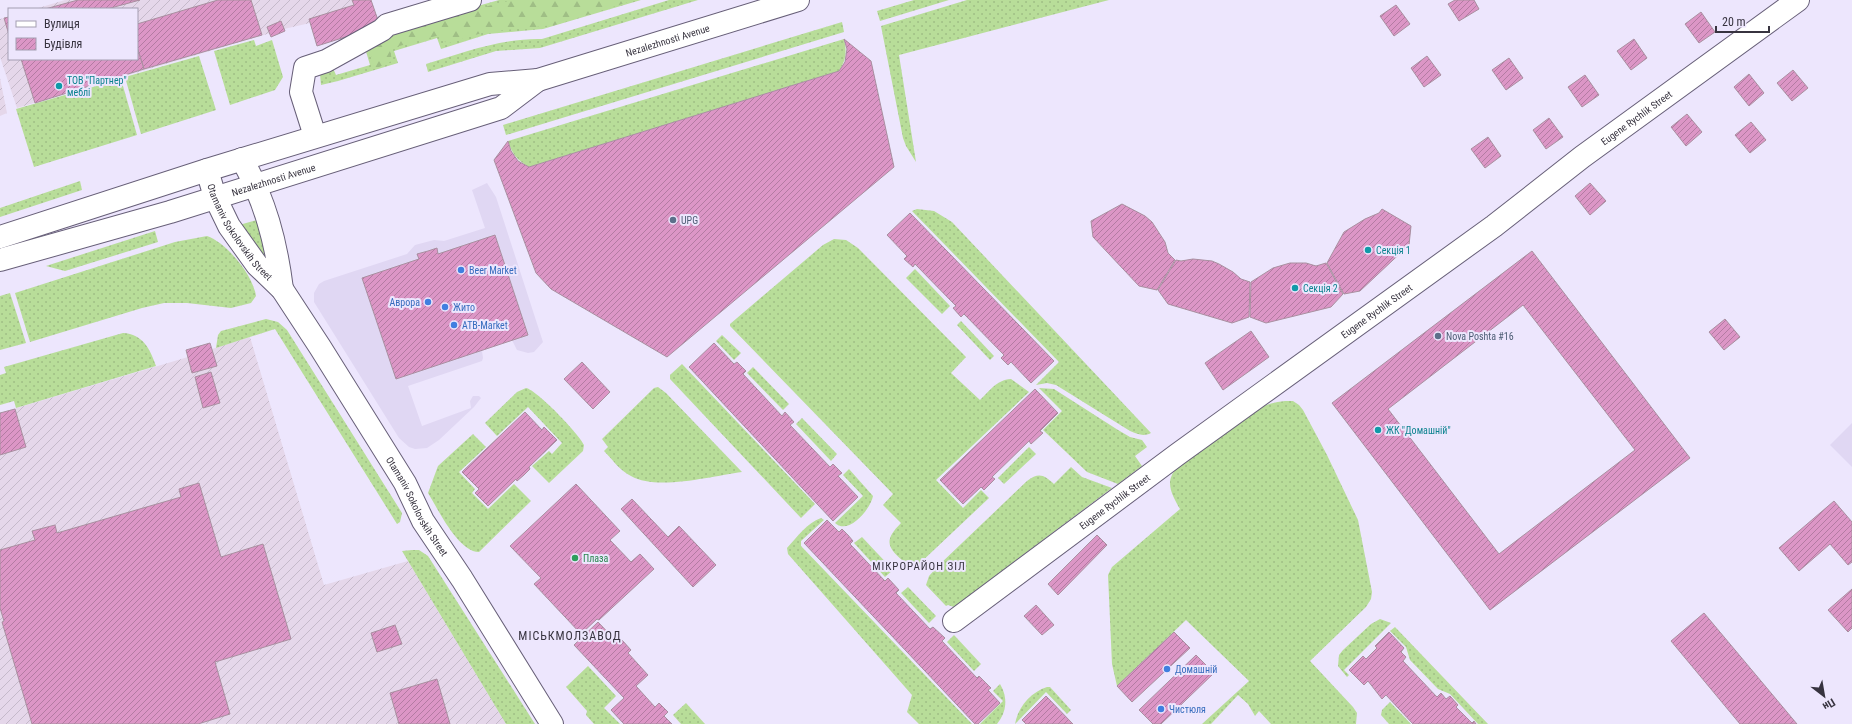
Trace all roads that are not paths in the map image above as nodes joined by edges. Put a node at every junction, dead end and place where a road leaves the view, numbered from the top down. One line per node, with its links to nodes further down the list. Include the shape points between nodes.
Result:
1 (470, 0): 5 (street, via 387,25 326,61 305,68 301,92)
2 (798, 0): 4 (street, Nezalezhnosti Avenue)
3 (1798, 0): 13 (street, Eugene Rychlik Street)
4 (538, 80): 5 (street, Nezalezhnosti Avenue, via 490,84); 8 (street, Nezalezhnosti Avenue, via 501,108)
5 (315, 136): 6 (street, Nezalezhnosti Avenue)
6 (242, 159): 7 (street, Nezalezhnosti Avenue); 8 (street, Otamaniv Sokolovskih Street)
7 (207, 170): 9 (street, Otamaniv Sokolovskih Street); 10 (street, Nezalezhnosti Avenue)
8 (256, 185): 9 (street, Nezalezhnosti Avenue); 12 (street, Otamaniv Sokolovskih Street, via 278,255)
9 (215, 197): 11 (street, Nezalezhnosti Avenue); 12 (street, Otamaniv Sokolovskih Street, via 228,226 257,265)
10 (0, 237)
11 (0, 260)
12 (282, 289): 14 (street, Otamaniv Sokolovskih Street, via 405,483 423,521)
13 (954, 621)
14 (552, 724)

